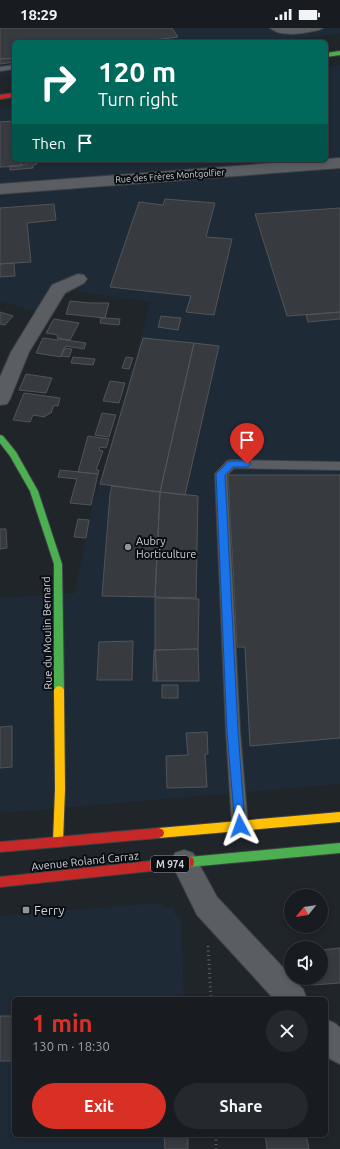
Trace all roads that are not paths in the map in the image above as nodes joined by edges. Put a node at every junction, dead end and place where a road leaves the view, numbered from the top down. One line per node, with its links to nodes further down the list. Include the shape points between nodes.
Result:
1 (274, 28): 2 (lane, via 289,31)
2 (319, 28)
3 (340, 53): 4 (main road)
4 (328, 55)
5 (12, 67): 6 (lane)
6 (0, 69)
7 (12, 95): 8 (main road)
8 (0, 97)
9 (340, 163): 10 (street, Rue des Frères Montgolfier)
10 (0, 189)
11 (78, 279): 12 (street, via 58,289 20,352)
12 (0, 399)
13 (0, 438): 17 (main road, Rue du Moulin Bernard, via 13,454 34,491 58,564)
14 (340, 466): 16 (lane, via 231,464 220,474 232,731)
15 (340, 817): 16 (main road, Avenue Roland Carraz)
16 (240, 826): 17 (main road, Avenue Roland Carraz)
17 (58, 842): 18 (main road, Avenue Roland Carraz)
18 (0, 846)
19 (340, 848): 20 (main road, Avenue Roland Carraz / M 974)
20 (184, 862): 21 (main road, Avenue Roland Carraz / M 974); 22 (street, via 207,906)
21 (0, 882)
22 (291, 997)
23 (328, 1036): 24 (street)
24 (340, 1049)

